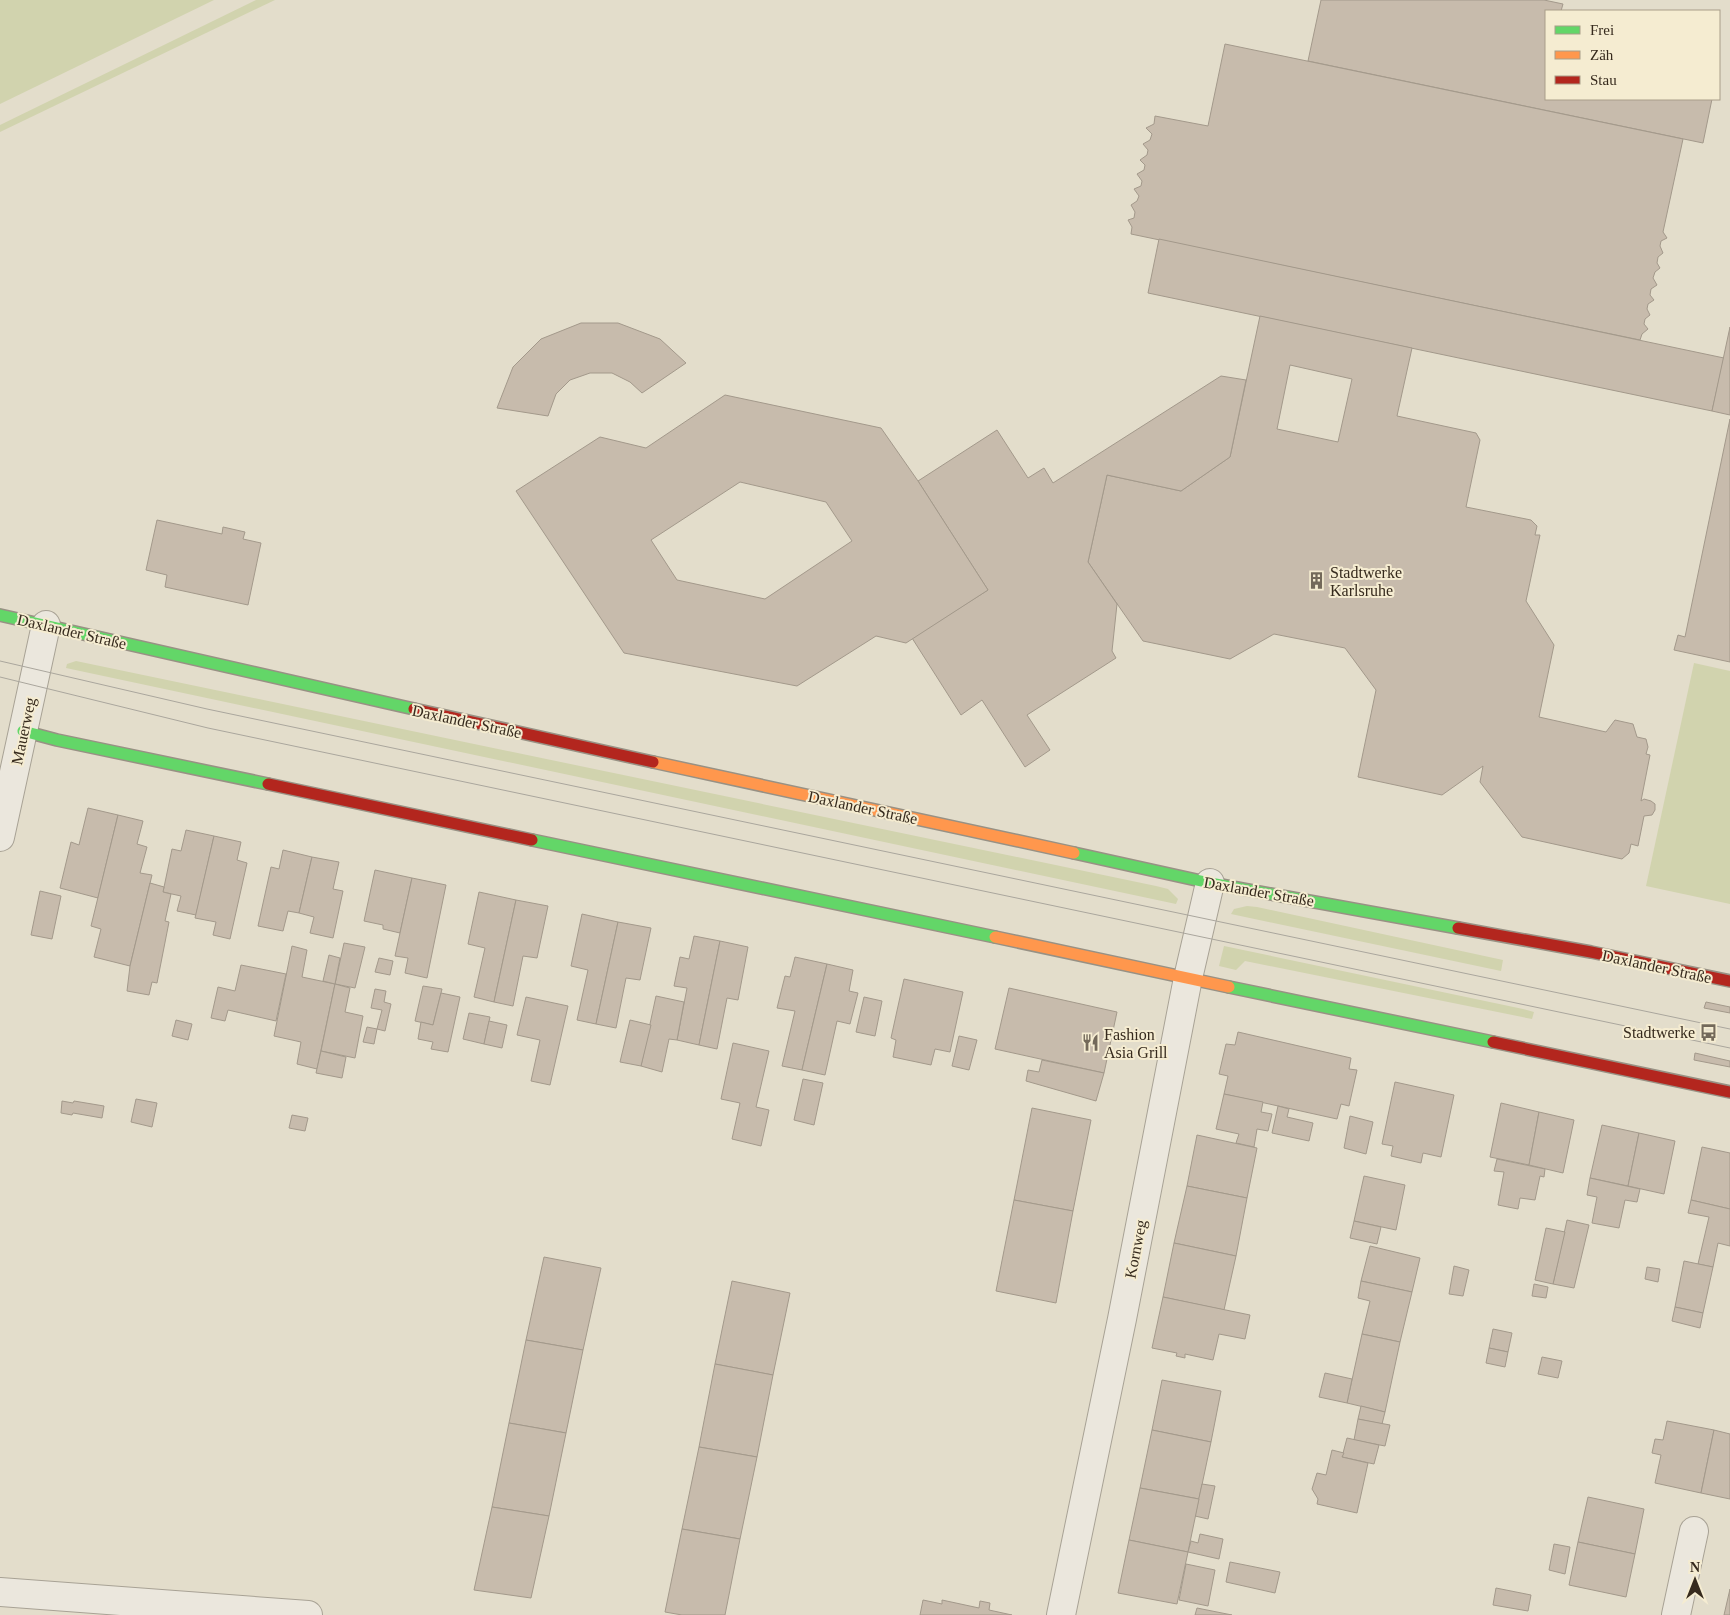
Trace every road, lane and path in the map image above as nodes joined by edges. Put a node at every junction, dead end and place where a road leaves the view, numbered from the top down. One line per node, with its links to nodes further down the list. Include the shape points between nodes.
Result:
1 (0, 615): 2 (street, Daxlander Straße)
2 (46, 625): 3 (street, Mauerweg); 5 (street, Daxlander Straße, via 353,696)
3 (23, 731): 4 (street, Mauerweg); 6 (street)
4 (0, 837)
5 (1210, 883): 6 (street, Kornweg); 7 (street, Daxlander Straße, via 1591,952)
6 (1188, 978): 8 (street); 12 (street, Kornweg)
7 (1730, 981)
8 (1730, 1092)
9 (1694, 1531): 13 (street)
10 (0, 1592): 11 (street)
11 (308, 1615)
12 (1061, 1615)
13 (1676, 1615)

